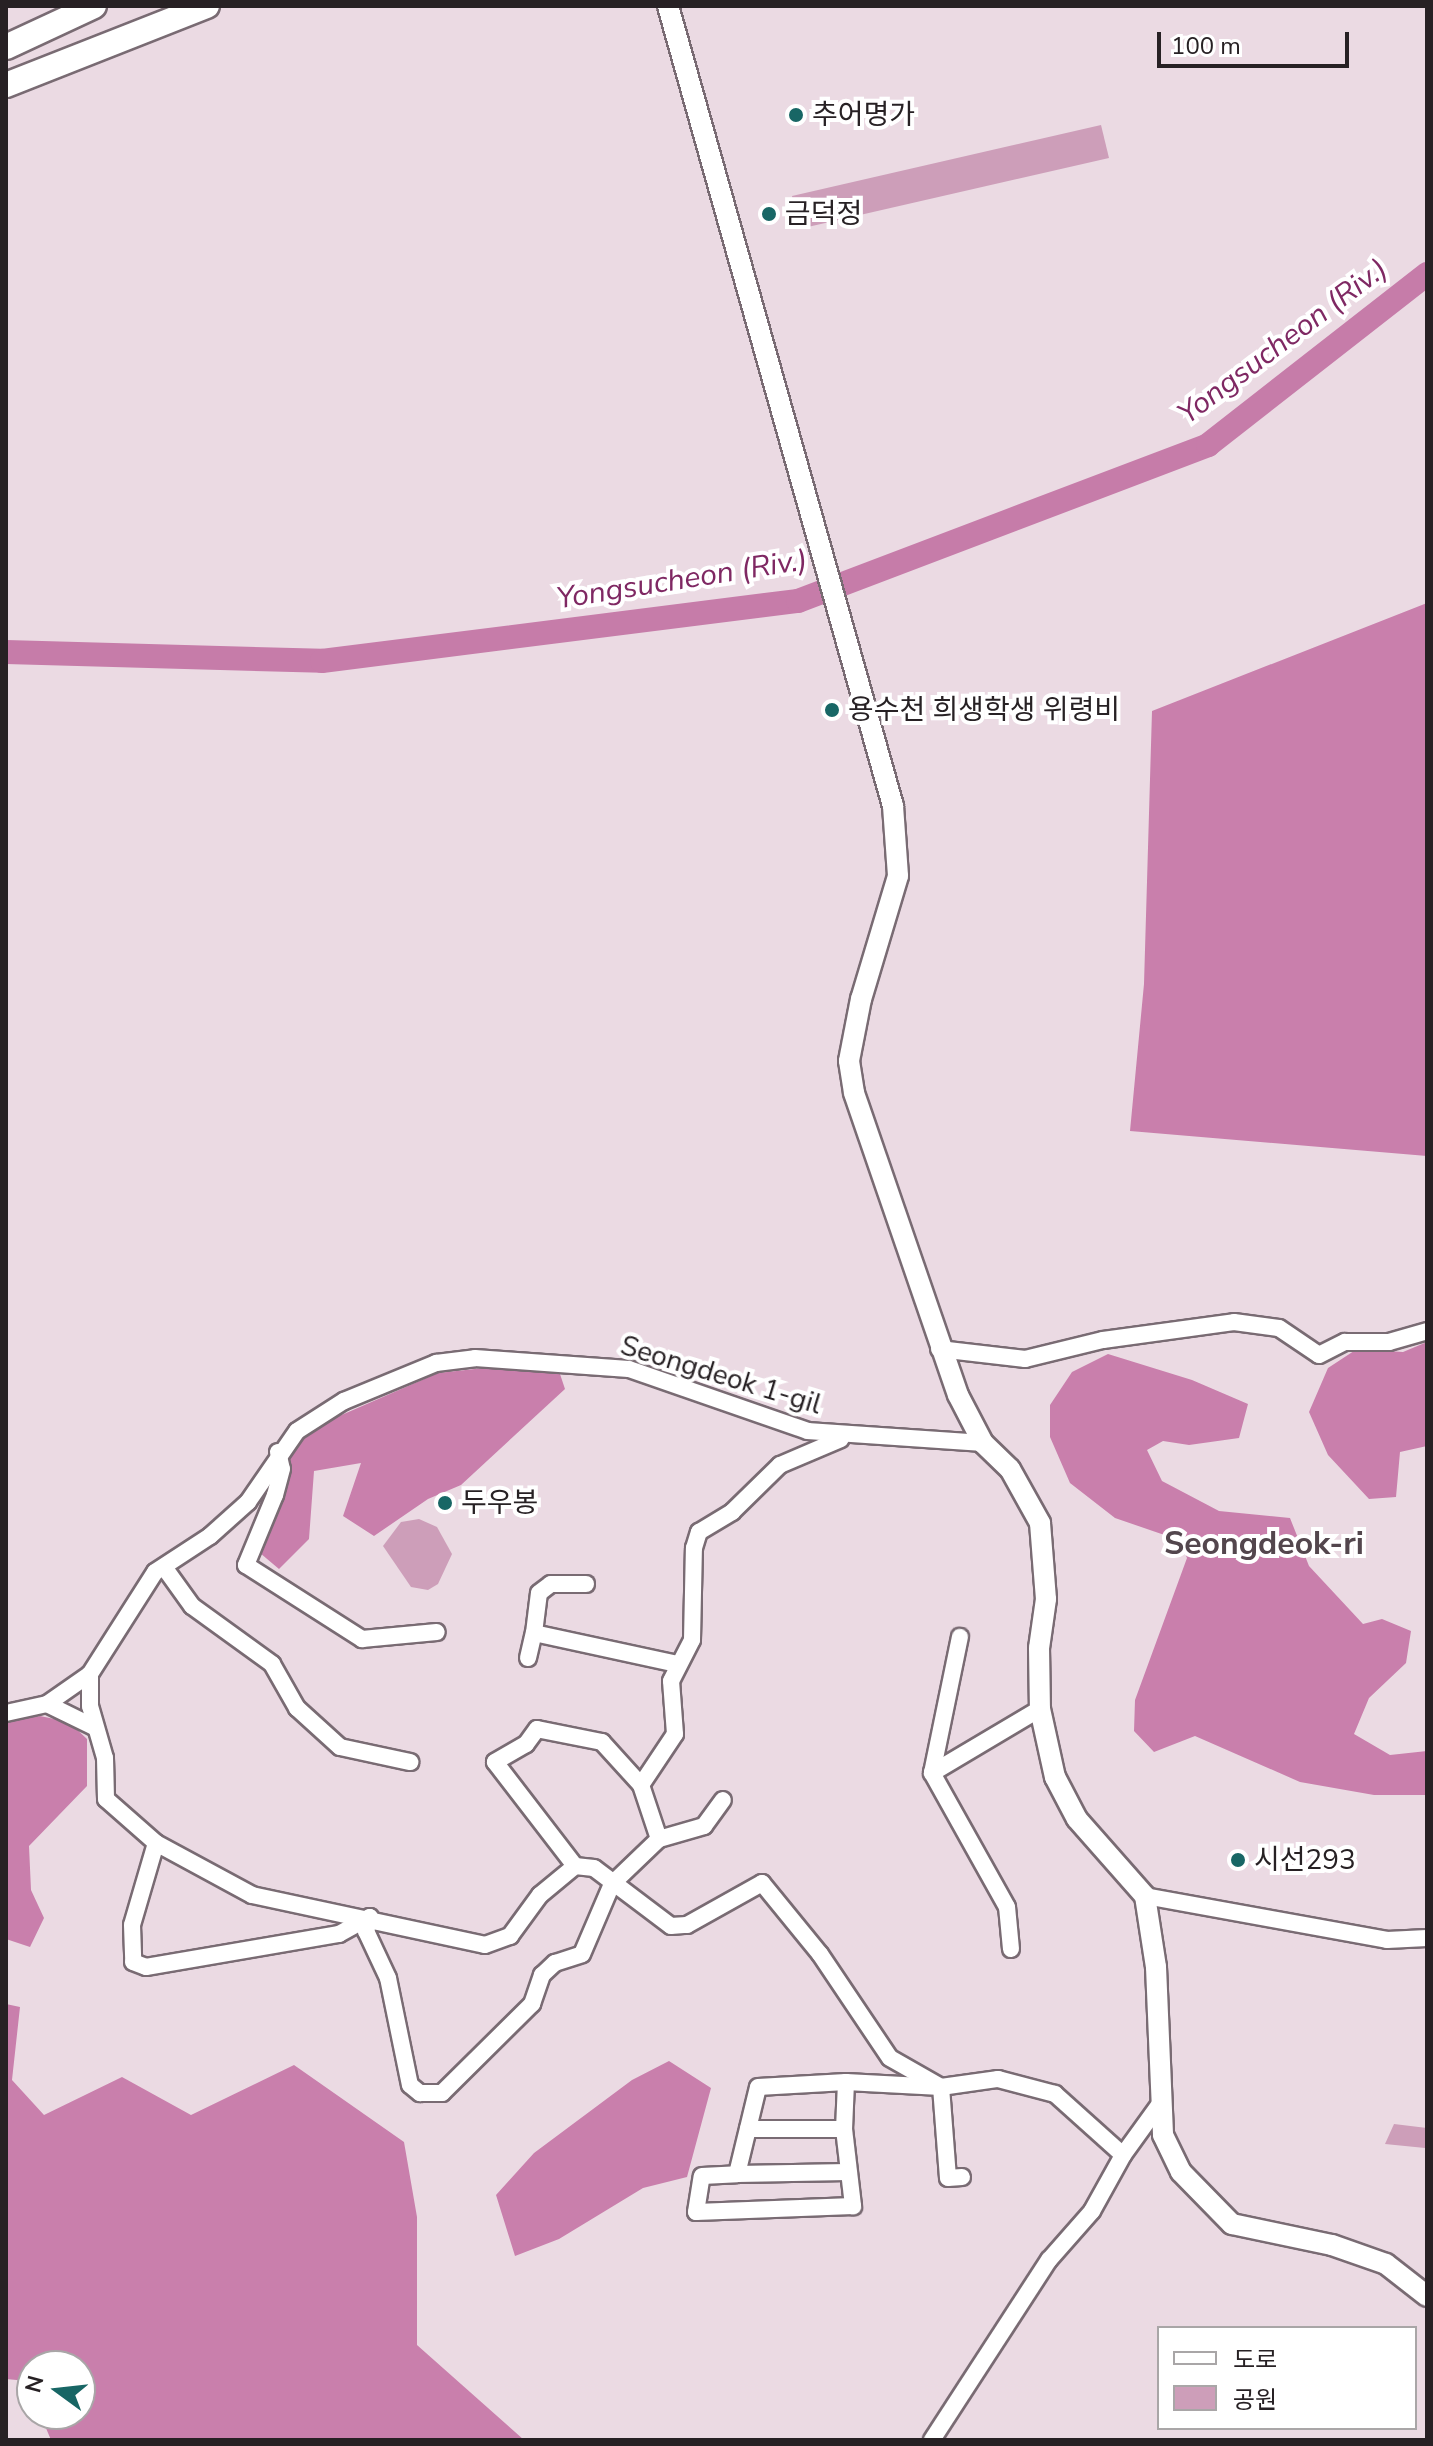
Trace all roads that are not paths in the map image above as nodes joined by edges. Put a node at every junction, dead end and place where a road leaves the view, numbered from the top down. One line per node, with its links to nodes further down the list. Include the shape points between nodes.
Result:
1 (94, 6): 4 (highway)
2 (207, 6): 5 (highway)
3 (668, 6): 7 (main road, via 900,845 898,876 861,999 849,1061 854,1093)
4 (6, 47)
5 (6, 85)
6 (1427, 1331): 7 (street, via 1389,1342 1345,1342 1319,1355 1279,1328 1234,1322 1103,1340 1025,1359)
7 (939, 1349): 9 (main road)
8 (846, 1437): 9 (street, Seongdeok 1-gil); 10 (street, Seongdeok 1-gil, via 729,1407 629,1369 475,1358 436,1363 344,1401 316,1415); 17 (street, Seongdeok 1-gil, via 780,1465 732,1512 699,1532 692,1640)
9 (983, 1443): 20 (main road, via 1010,1469 1040,1523 1046,1599 1039,1648)
10 (278, 1452): 11 (street, Seongdeok 1-gil, via 248,1502); 13 (street, via 282,1469 275,1495 246,1565 362,1639)
11 (164, 1567): 18 (street, Seongdeok 1-gil, via 128,1609); 23 (street, via 192,1606 272,1664 297,1708 340,1747)
12 (586, 1584): 14 (street, via 551,1584 539,1593)
13 (437, 1632)
14 (534, 1633): 16 (street); 17 (street)
15 (960, 1637): 24 (street)
16 (528, 1658)
17 (677, 1664): 25 (street, Seongdeok 1-gil, via 671,1681 675,1734)
18 (90, 1674): 19 (street, Seongdeok 1-gil); 22 (street)
19 (47, 1704): 21 (street, Seongdeok 1-gil); 22 (street)
20 (1040, 1709): 24 (street); 31 (main road, via 1055,1777 1077,1819)
21 (6, 1713)
22 (94, 1727): 28 (street, via 105,1758 106,1799)
23 (410, 1762)
24 (932, 1773): 34 (street, via 1007,1907)
25 (641, 1785): 27 (street); 29 (street, via 602,1742 537,1729 526,1744 495,1762)
26 (723, 1800): 27 (street, via 704,1826)
27 (659, 1839): 30 (street)
28 (156, 1843): 32 (street, via 252,1895); 32 (street, via 132,1925 133,1962 146,1967 339,1934)
29 (575, 1866): 30 (street, via 594,1868); 32 (street, via 540,1895 510,1936 485,1945)
30 (612, 1884): 32 (street, via 582,1954 555,1963 542,1975 532,2004 456,2073 442,2093 420,2093 410,2085 388,1978 366,1931); 36 (street, via 671,1926 687,1925 762,1883 820,1954 890,2058)
31 (1145, 1896): 33 (street, via 1387,1940); 37 (main road, via 1156,1967)
32 (370, 1917)
33 (1427, 1938)
34 (1011, 1949)
35 (846, 2082): 36 (street); 38 (street, via 758,2087); 39 (street)
36 (941, 2087): 40 (street, via 998,2079 1055,2094); 43 (street, via 948,2178)
37 (1159, 2105): 40 (street); 44 (main road, via 1163,2135 1181,2172 1232,2224 1332,2245 1386,2264)
38 (748, 2129): 39 (street); 42 (street)
39 (844, 2129): 41 (street)
40 (1123, 2155): 45 (street, via 1092,2211 1049,2260)
41 (848, 2172): 42 (street); 42 (street, via 853,2206 696,2212 702,2176)
42 (737, 2174)
43 (962, 2177)
44 (1427, 2296)
45 (932, 2440)

